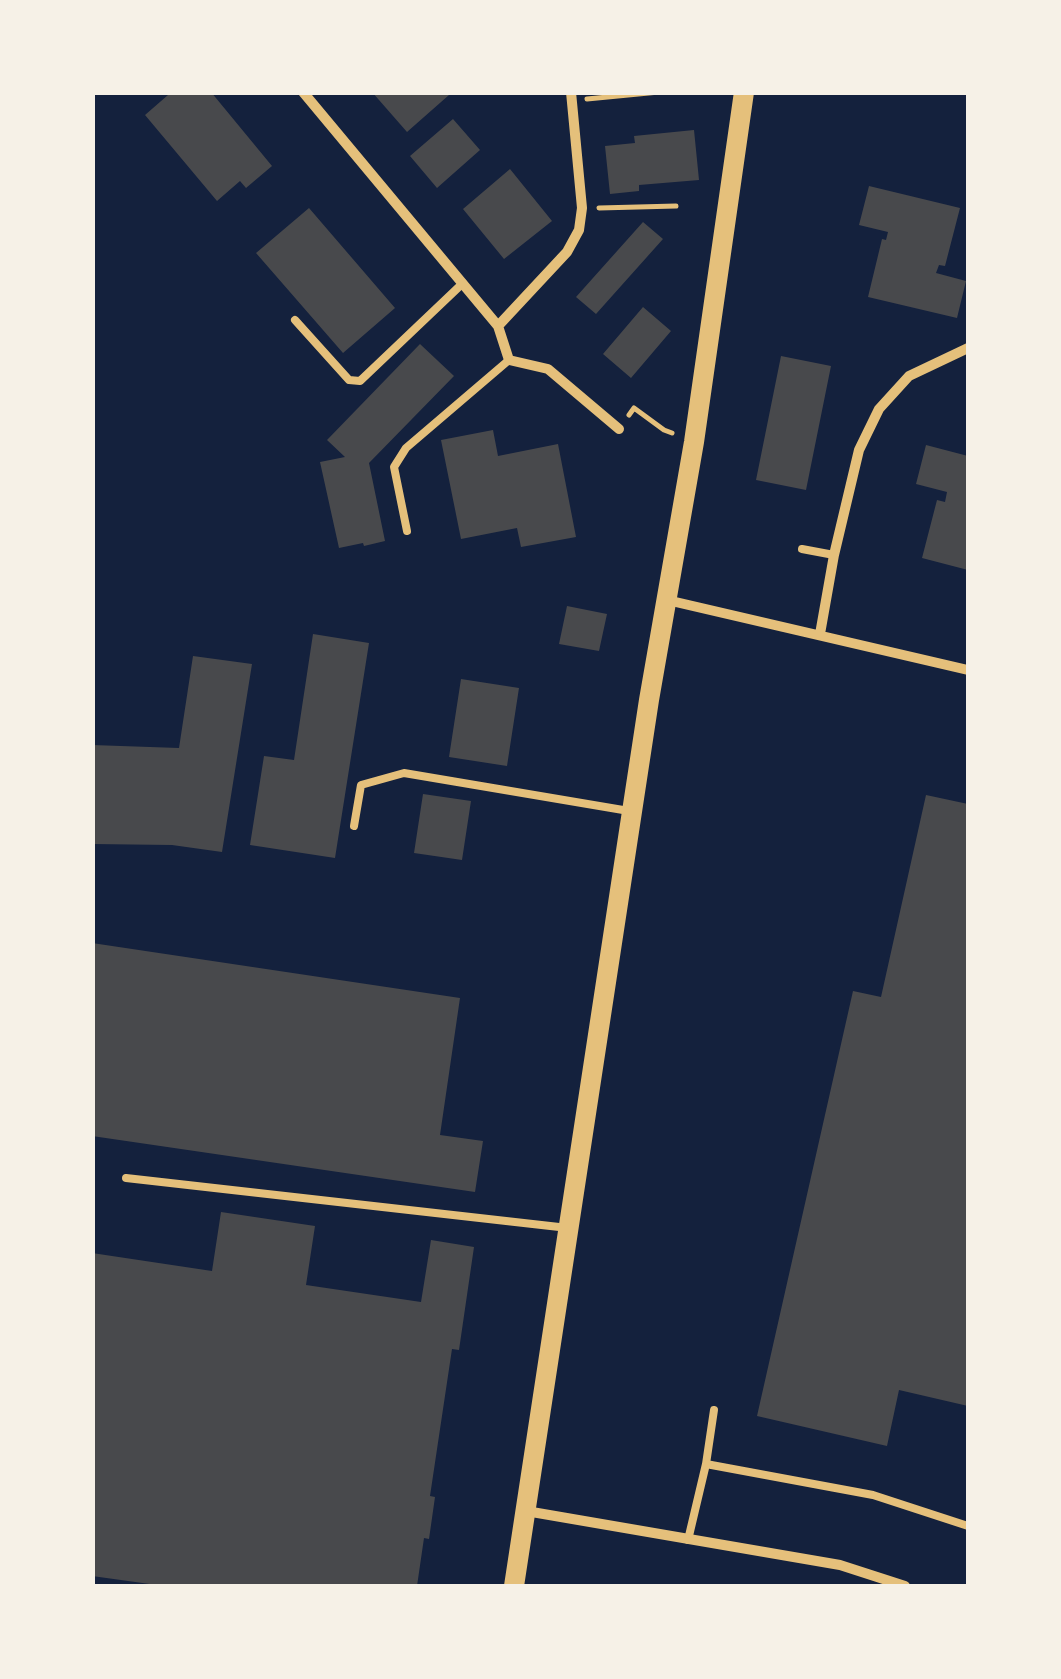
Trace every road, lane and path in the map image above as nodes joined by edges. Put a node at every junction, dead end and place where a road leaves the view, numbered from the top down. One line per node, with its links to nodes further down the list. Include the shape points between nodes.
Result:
1 (303, 92): 7 (street)
2 (659, 92): 4 (path)
3 (744, 92): 13 (main road)
4 (572, 97): 6 (street)
5 (676, 206): 6 (path)
6 (582, 208): 9 (street, via 567,252)
7 (462, 283): 8 (lane, via 360,381 350,380); 9 (street)
8 (294, 320)
9 (498, 326): 11 (street)
10 (968, 348): 16 (street, via 909,376 879,410 859,450)
11 (508, 360): 12 (street, via 548,370); 14 (lane, via 406,448 394,467)
12 (619, 429): 13 (path, via 634,408)
13 (694, 442): 17 (main road)
14 (406, 531)
15 (802, 549): 16 (lane)
16 (834, 555): 18 (street)
17 (667, 600): 18 (street); 20 (main road)
18 (820, 634): 19 (street)
19 (968, 670)
20 (634, 812): 21 (lane, via 404,773 361,784); 23 (main road)
21 (354, 826)
22 (126, 1178): 23 (lane)
23 (568, 1228): 26 (main road)
24 (714, 1410): 25 (lane)
25 (706, 1464): 27 (lane, via 872,1495); 28 (lane)
26 (526, 1511): 28 (street); 29 (main road)
27 (968, 1526)
28 (688, 1540): 30 (street, via 840,1565)
29 (514, 1586)
30 (905, 1586)

